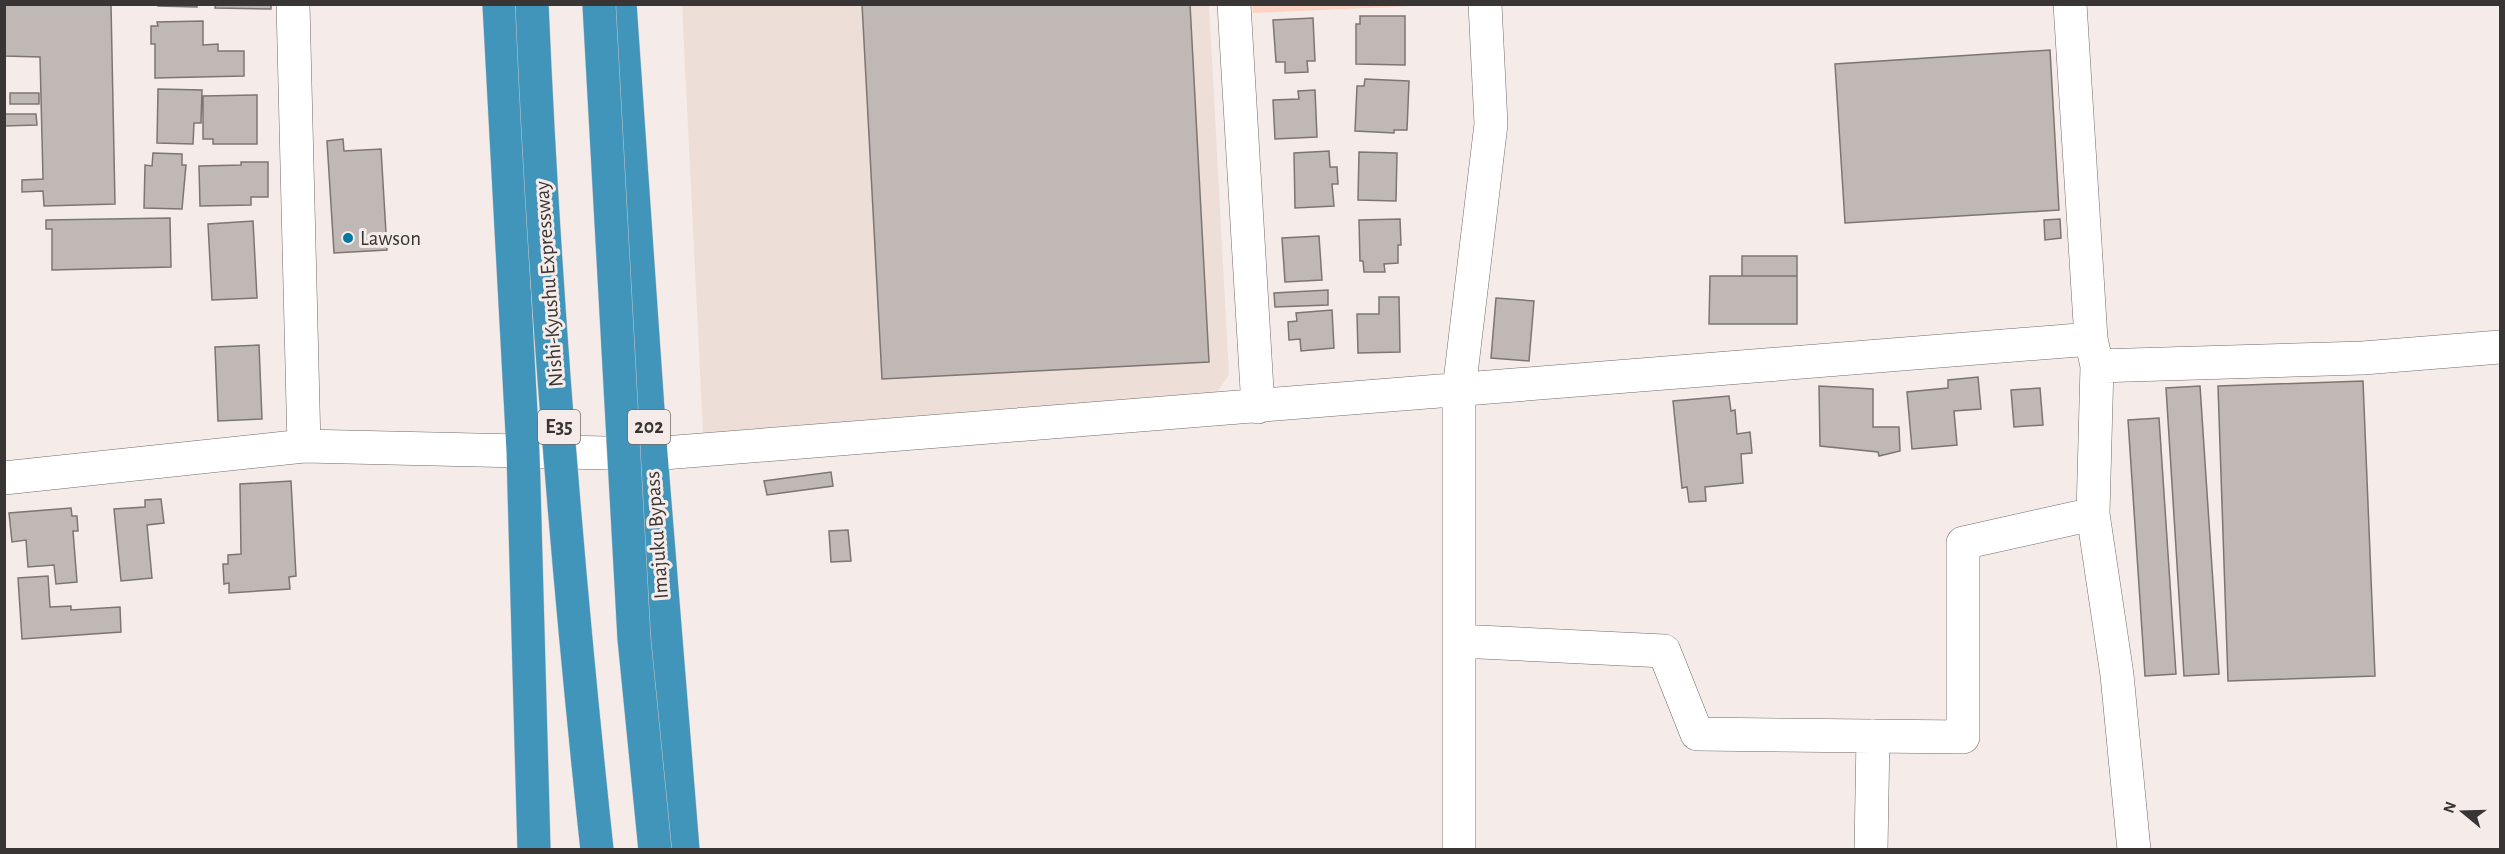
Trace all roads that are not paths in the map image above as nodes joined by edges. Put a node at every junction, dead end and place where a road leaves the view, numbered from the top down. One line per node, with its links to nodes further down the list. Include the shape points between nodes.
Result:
1 (293, 4): 13 (street)
2 (499, 4): 14 (highway)
3 (532, 4): 21 (highway, Nishi-Kyushu Expressway / E35, bridge, via 574,630)
4 (599, 4): 22 (highway, bridge, via 634,638)
5 (620, 4): 15 (highway, Imajuku Bypass / 202)
6 (1234, 4): 12 (street)
7 (1485, 4): 11 (street, via 1491,124)
8 (2070, 4): 10 (street)
9 (2500, 347): 10 (street, via 2363,358)
10 (2094, 353): 11 (street); 17 (street)
11 (1459, 390): 12 (street); 18 (street)
12 (1258, 407): 15 (street)
13 (304, 446): 14 (street); 16 (street)
14 (523, 451): 15 (street); 20 (highway)
15 (651, 454): 23 (highway, Imajuku Bypass / 202)
16 (4, 478)
17 (2092, 514): 19 (street, via 1963,543 1963,737); 26 (street, via 2117,675)
18 (1459, 641): 19 (street, via 1664,651 1697,734); 24 (street)
19 (1873, 736): 25 (street)
20 (534, 849)
21 (597, 849)
22 (655, 849)
23 (683, 849)
24 (1459, 849)
25 (1871, 849)
26 (2134, 849)

